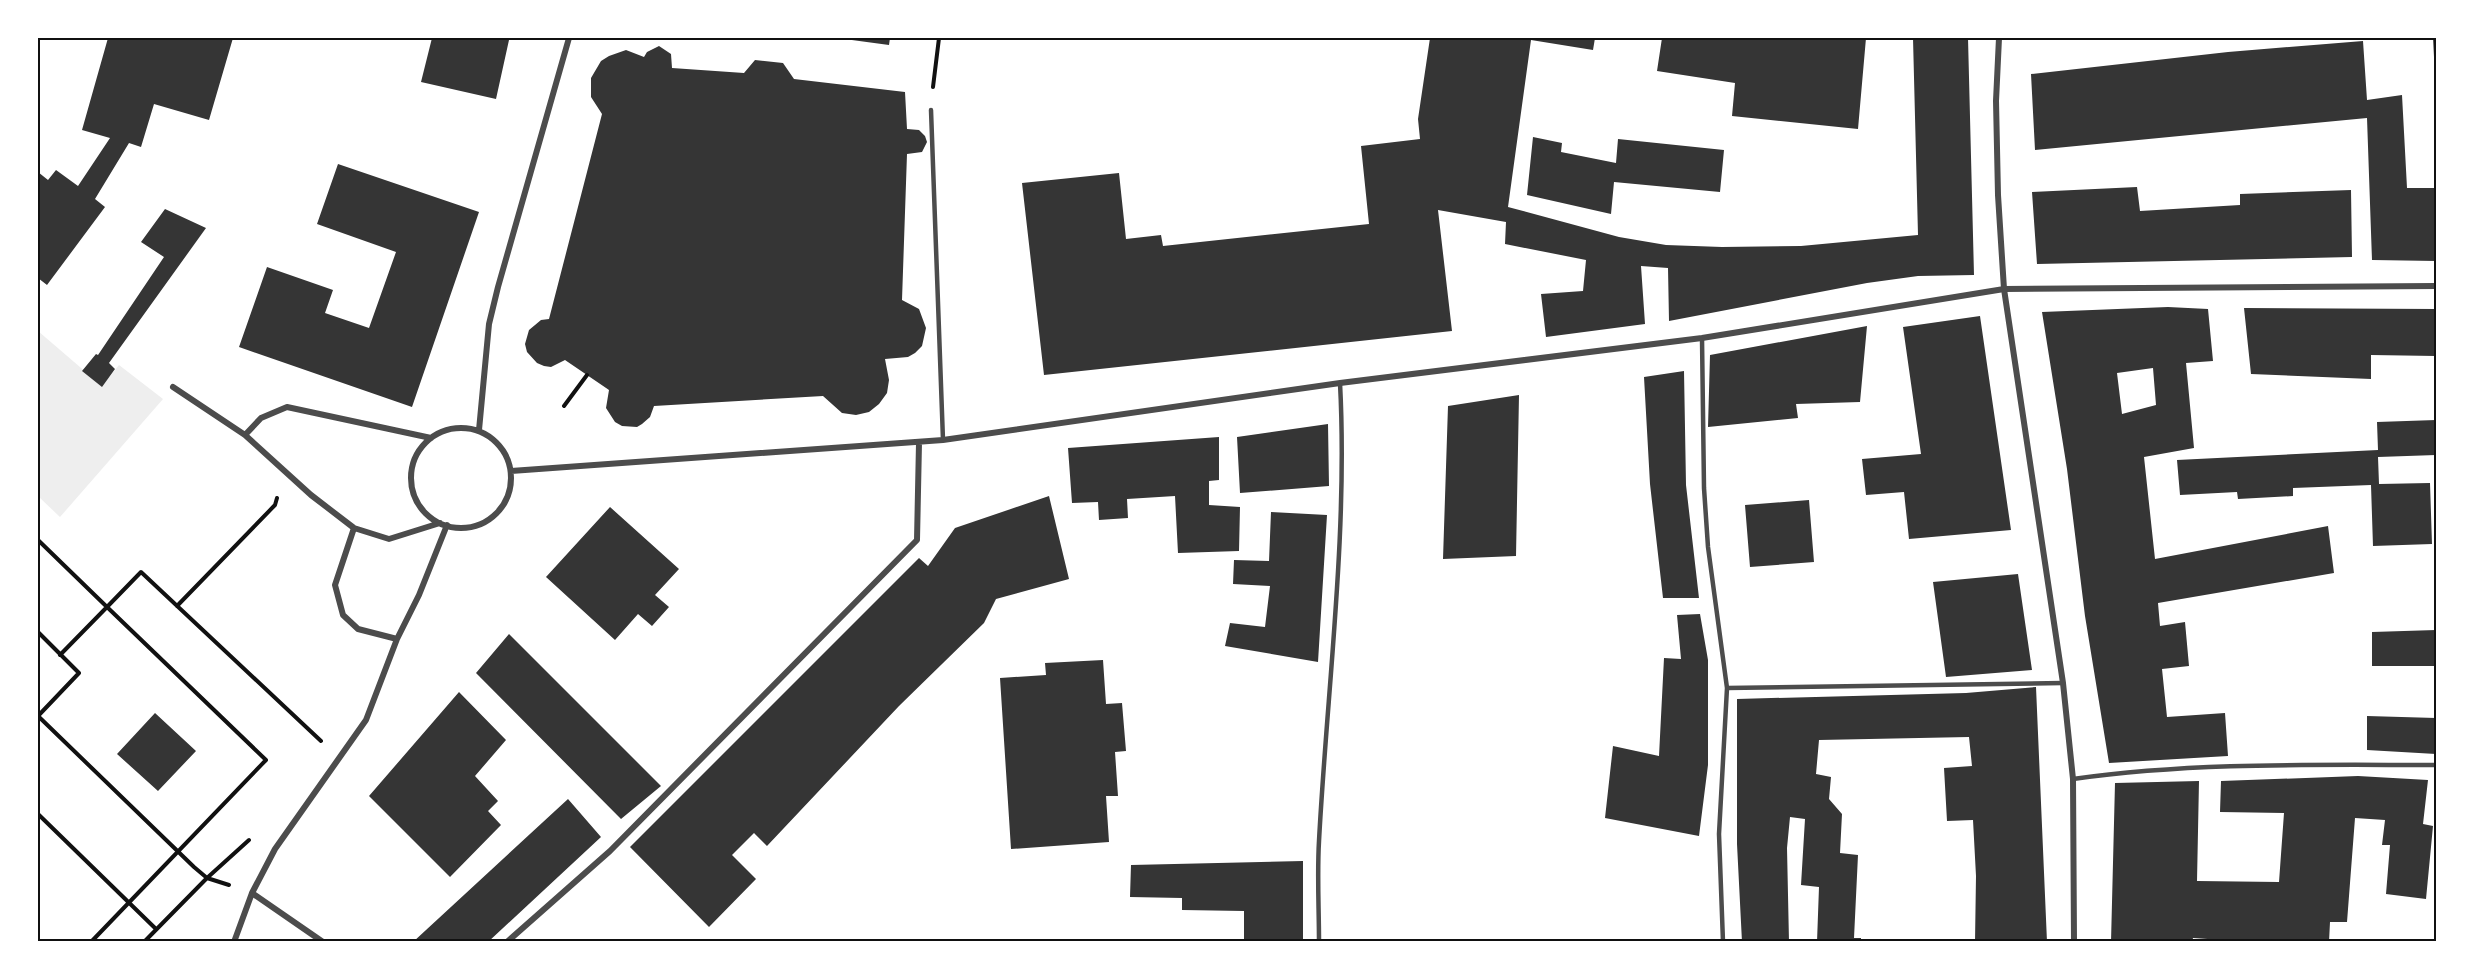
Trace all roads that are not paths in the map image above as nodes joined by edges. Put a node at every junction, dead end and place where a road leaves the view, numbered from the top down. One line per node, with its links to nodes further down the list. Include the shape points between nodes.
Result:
1 (569, 38): 9 (street, via 489,324)
2 (1999, 38): 5 (street, via 1996,101)
3 (931, 110): 12 (lane)
4 (2436, 286): 5 (street)
5 (2004, 289): 6 (street); 18 (street)
6 (1702, 338): 7 (street); 19 (lane, via 1708,547)
7 (1340, 383): 12 (street); 26 (lane, via 1335,615 1319,844)
8 (173, 387): 10 (street)
9 (479, 430): 11 (street, via 462,427); 14 (street, via 505,454)
10 (245, 435): 11 (street, via 261,418 287,407); 16 (street)
11 (431, 438): 15 (street, via 413,464 411,480 415,496 427,515)
12 (943, 440): 13 (street)
13 (919, 442): 14 (street); 25 (street, via 917,540 610,850)
14 (511, 471): 15 (street, via 506,501 496,514 483,523 465,527)
15 (444, 524): 16 (street, via 389,539); 17 (street, via 419,595)
16 (354, 528): 17 (street, via 335,585 343,615 358,629)
17 (397, 639): 22 (street, via 366,720 275,849)
18 (2063, 683): 19 (lane); 21 (street)
19 (1727, 688): 27 (lane, via 1719,834)
20 (2436, 765): 21 (lane, via 2244,764)
21 (2073, 779): 28 (street)
22 (252, 893): 23 (street); 24 (street)
23 (234, 942)
24 (323, 942)
25 (507, 942)
26 (1319, 942)
27 (1723, 942)
28 (2074, 942)

